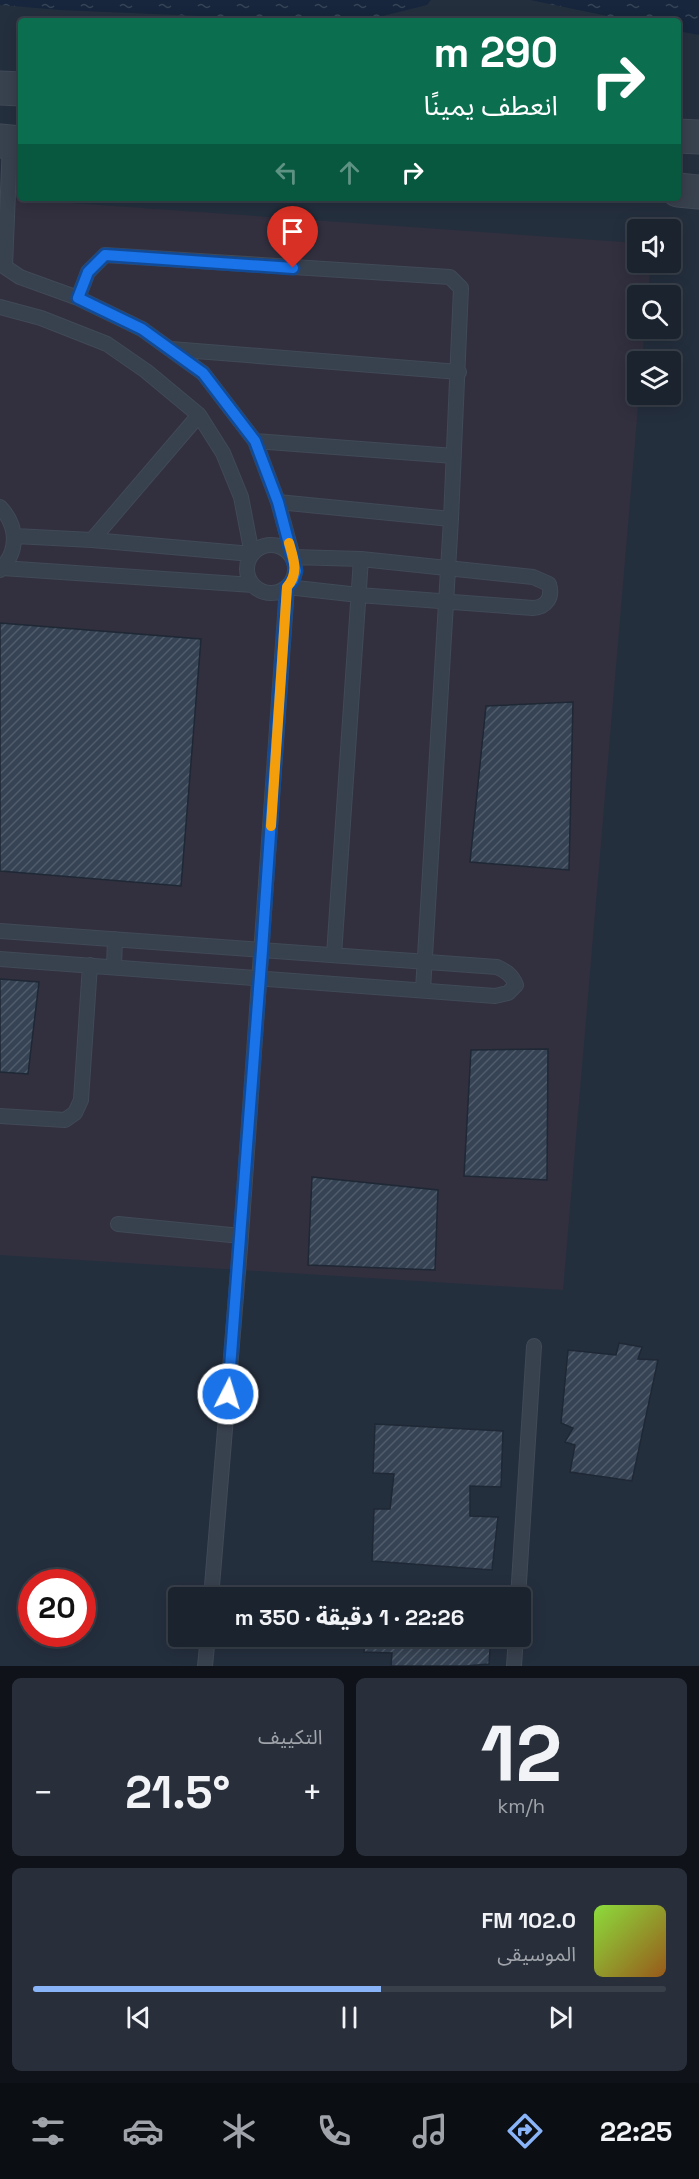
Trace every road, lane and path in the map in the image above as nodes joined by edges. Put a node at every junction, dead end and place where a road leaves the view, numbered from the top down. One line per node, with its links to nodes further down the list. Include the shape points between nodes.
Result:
1 (0, 88): 2 (street)
2 (18, 89)
3 (681, 136): 4 (street)
4 (699, 137)
5 (10, 142): 8 (lane)
6 (681, 190): 7 (street)
7 (699, 192)
8 (2, 267): 9 (lane, via 20,278)
9 (78, 298): 11 (lane, via 142,329); 12 (lane, via 88,272 105,255 450,277 461,288)
10 (0, 307): 13 (lane, via 41,318 107,344)
11 (169, 349): 12 (lane); 14 (lane, via 203,373)
12 (459, 372): 15 (lane)
13 (199, 415): 20 (lane); 21 (lane, via 223,453 242,497)
14 (255, 441): 15 (lane); 16 (lane)
15 (454, 456): 18 (lane)
16 (278, 502): 18 (lane); 22 (lane)
17 (0, 507): 19 (lane)
18 (451, 519): 24 (lane)
19 (15, 536): 20 (lane); 25 (lane, via 10,559)
20 (92, 540): 21 (lane)
21 (252, 554): 22 (lane, via 273,545); 26 (lane, via 247,568)
22 (293, 557): 23 (lane); 27 (lane, via 296,571)
23 (361, 559): 24 (lane); 28 (lane)
24 (448, 568): 29 (lane); 29 (lane, via 533,577 549,584 552,592 542,607 533,608)
25 (1, 569): 26 (lane)
26 (253, 585): 27 (lane, via 269,594)
27 (287, 587): 28 (lane); 32 (lane)
28 (359, 595): 29 (lane); 33 (lane)
29 (445, 601): 35 (lane)
30 (0, 931): 31 (lane)
31 (115, 939): 32 (lane); 37 (lane)
32 (262, 950): 33 (lane); 38 (lane)
33 (334, 955): 35 (lane)
34 (0, 959): 36 (lane)
35 (424, 960): 39 (lane); 39 (lane, via 497,966 506,970 516,985 508,993 495,996)
36 (90, 965): 37 (lane); 40 (lane, via 81,1100 75,1113 65,1120)
37 (114, 967): 38 (lane)
38 (259, 978): 39 (lane); 42 (lane)
39 (423, 990)
40 (0, 1116)
41 (118, 1224): 42 (lane)
42 (241, 1236): 44 (lane)
43 (534, 1346): 45 (lane)
44 (212, 1587)
45 (519, 1587)
46 (207, 1647): 48 (lane)
47 (515, 1647): 49 (lane)
48 (206, 1666)
49 (514, 1666)

